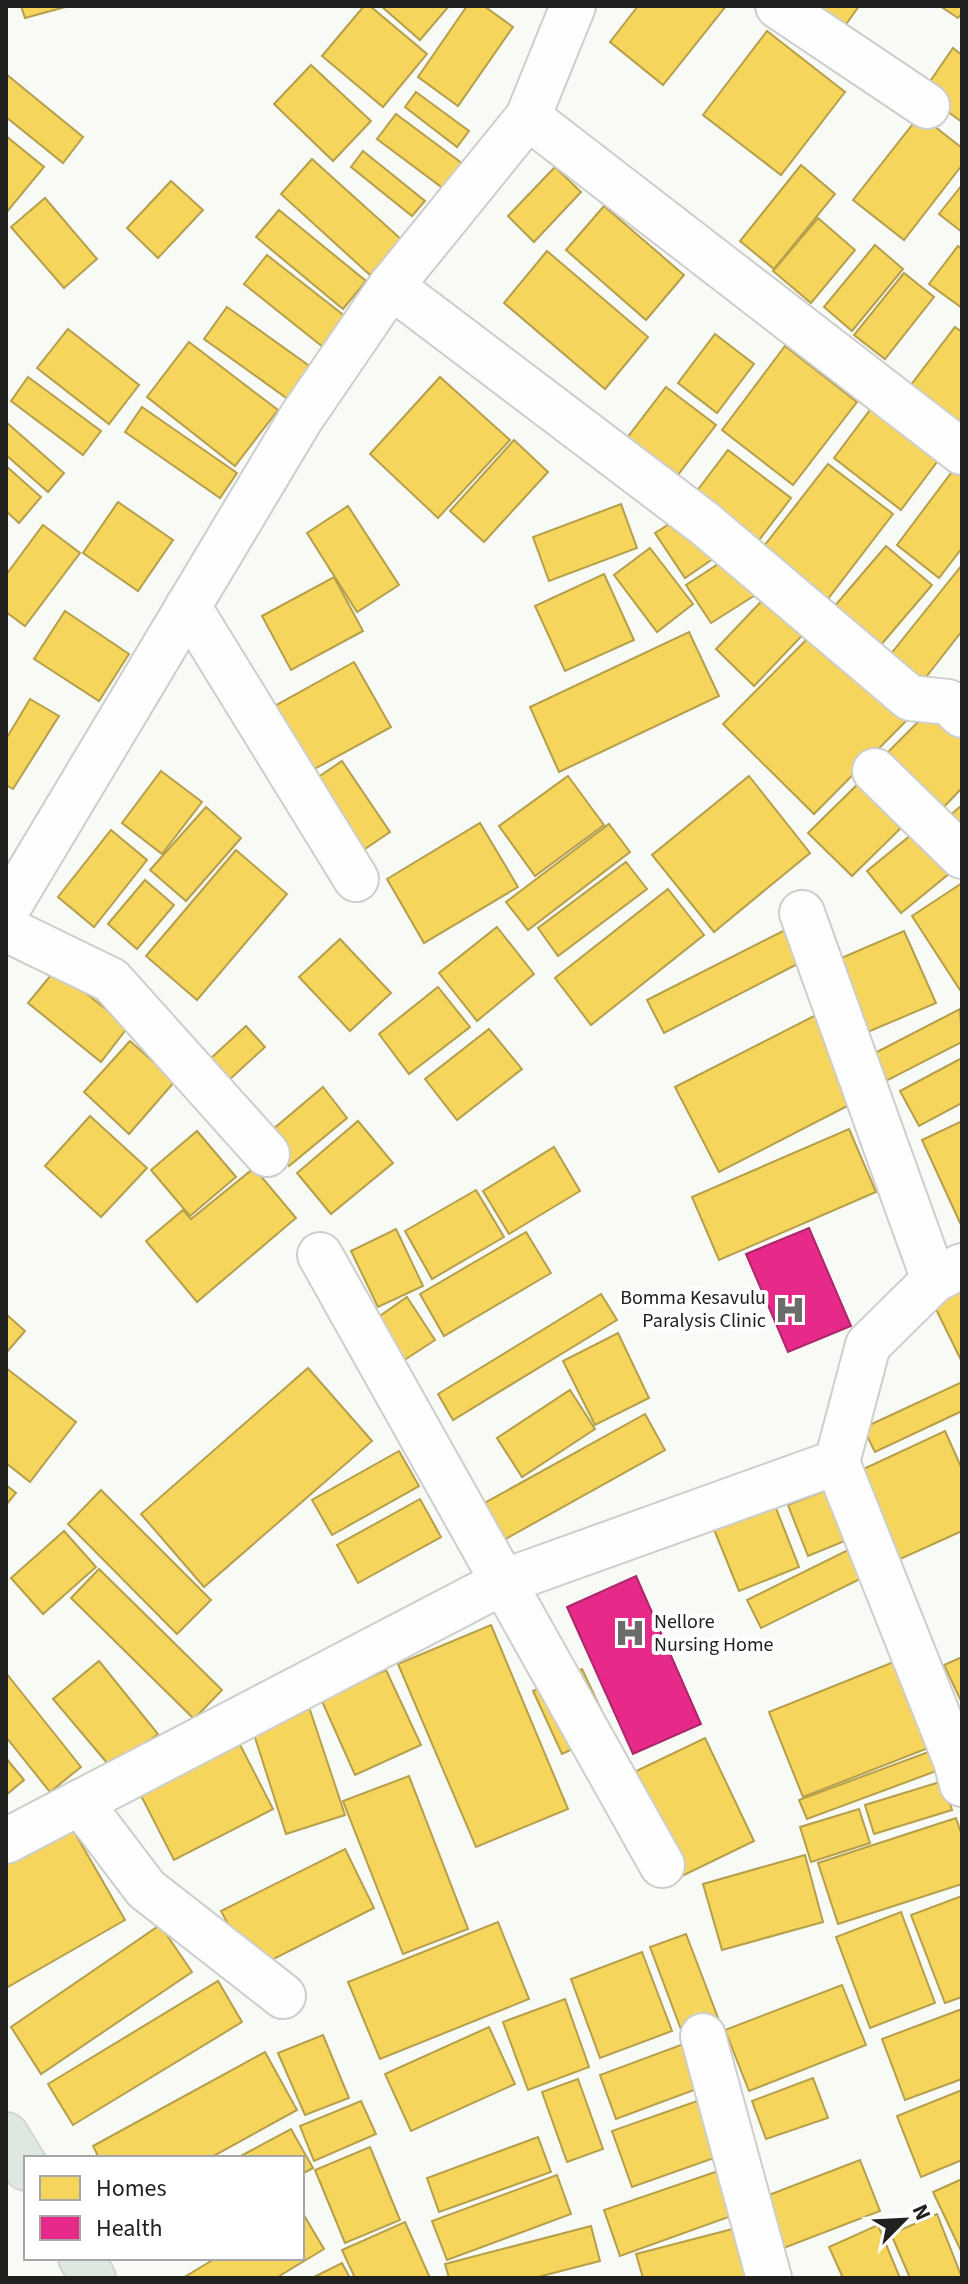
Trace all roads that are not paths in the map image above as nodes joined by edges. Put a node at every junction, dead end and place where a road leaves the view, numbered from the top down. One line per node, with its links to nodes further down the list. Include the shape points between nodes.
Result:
1 (573, 6): 4 (street)
2 (778, 6): 3 (street)
3 (927, 106)
4 (528, 117): 5 (street); 6 (street)
5 (391, 286): 7 (street, via 301,418); 8 (street, via 704,523 910,698 948,702)
6 (962, 452)
7 (188, 606): 11 (street); 12 (street)
8 (962, 715)
9 (875, 771): 10 (street)
10 (962, 856)
11 (356, 879)
12 (6, 911)
13 (802, 913): 17 (street)
14 (6, 929): 15 (street, via 111,980)
15 (267, 1154)
16 (320, 1255): 19 (street)
17 (948, 1273): 18 (street, via 868,1345)
18 (837, 1462): 19 (street); 20 (street)
19 (503, 1582): 21 (street); 23 (street)
20 (960, 1768)
21 (80, 1802): 22 (street); 24 (street, via 146,1889)
22 (6, 1841)
23 (662, 1865)
24 (283, 1996)
25 (703, 2036): 30 (street)
26 (6, 2135): 27 (main road)
27 (24, 2165)
28 (82, 2260): 29 (main road)
29 (93, 2278)
30 (769, 2278)

